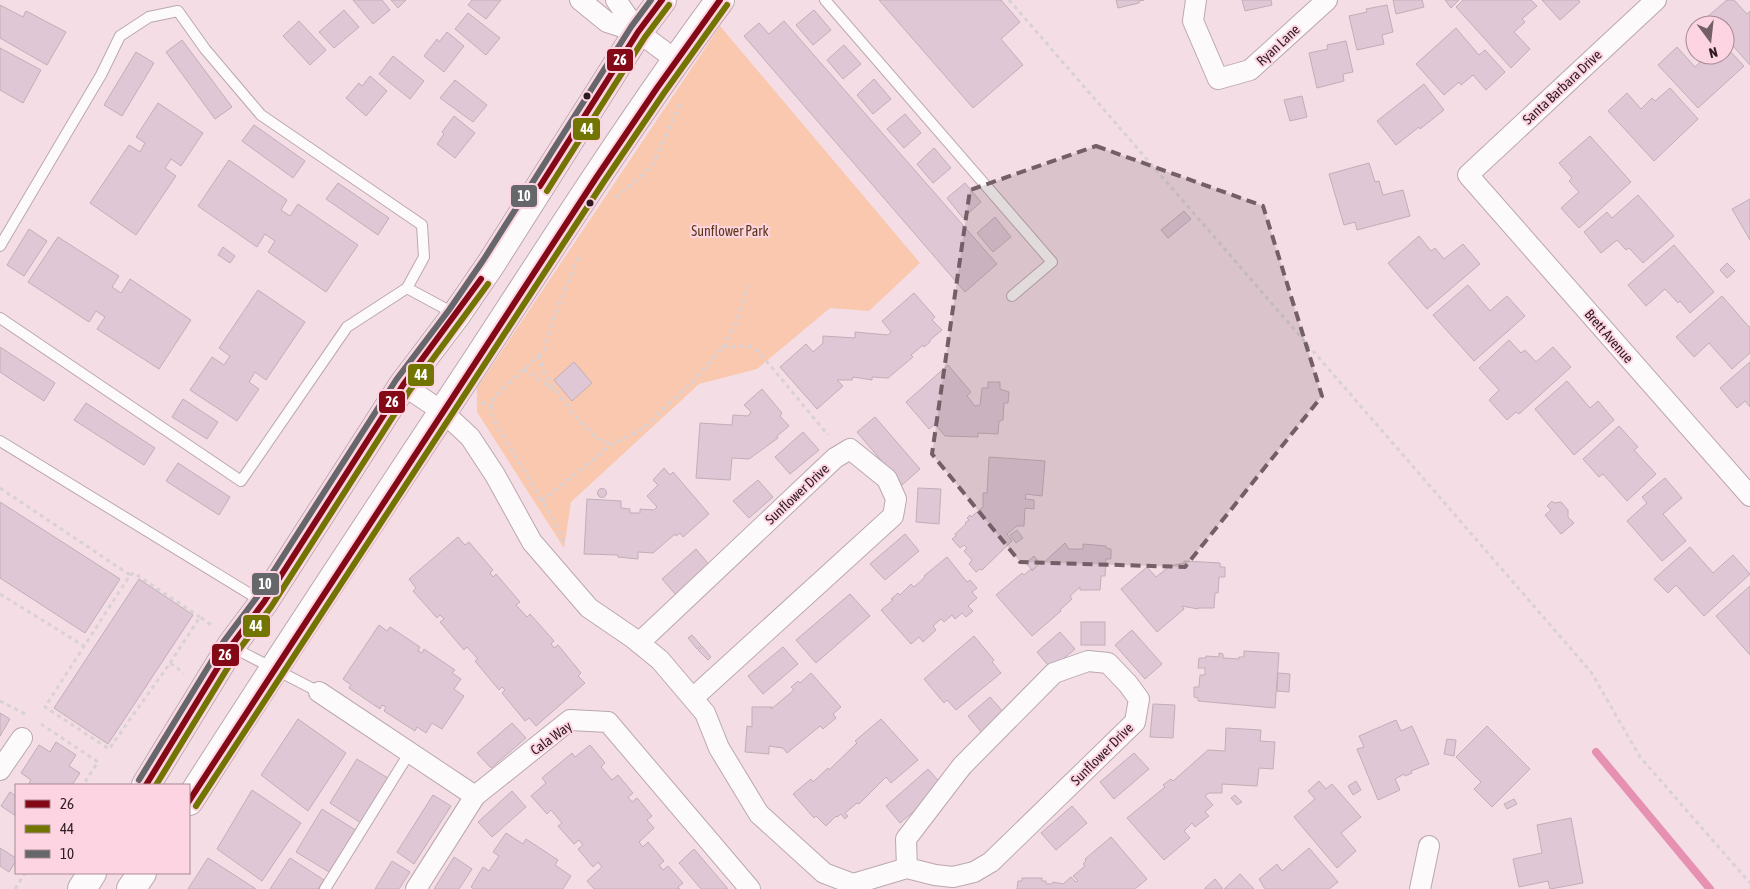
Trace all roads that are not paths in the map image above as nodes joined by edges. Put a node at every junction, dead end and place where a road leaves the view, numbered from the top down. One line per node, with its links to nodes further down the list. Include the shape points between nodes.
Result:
1 (580, 0): 9 (street, via 607,22)
2 (616, 0): 9 (street)
3 (662, 0): 9 (main road)
4 (720, 0): 10 (main road)
5 (824, 0): 14 (lane, via 1052,262)
6 (1196, 0): 7 (street, Ryan Lane, via 1193,21 1218,79 1250,70)
7 (1327, 0)
8 (1656, 0): 11 (street, Santa Barbara Drive)
9 (638, 32): 10 (street); 15 (main road)
10 (676, 60): 18 (main road)
11 (1468, 175): 20 (street, Brett Avenue)
12 (0, 246): 13 (lane, via 120,36 149,17 178,12 261,115 422,225 424,257)
13 (407, 288): 15 (lane); 16 (lane, via 347,327 242,482)
14 (1012, 296)
15 (456, 315): 17 (main road)
16 (0, 318)
17 (404, 385): 18 (street); 21 (main road)
18 (443, 412): 23 (street, via 470,437 532,542 589,608); 24 (main road)
19 (0, 441): 21 (lane)
20 (1750, 496)
21 (264, 602): 22 (main road)
22 (225, 638): 24 (lane); 30 (main road)
23 (639, 643): 26 (street, via 660,660); 26 (street, Sunflower Drive, via 835,458 850,450 887,479 896,499 893,516)
24 (274, 668): 25 (lane); 32 (main road)
25 (319, 692): 28 (street)
26 (693, 698): 34 (street, via 705,713 719,748 759,814 824,873 854,884)
27 (22, 738): 29 (street)
28 (410, 752): 31 (street); 39 (lane)
29 (0, 770)
30 (147, 784)
31 (475, 796): 40 (street, Cala Way); 41 (street, Cala Way, via 570,720 608,722)
32 (190, 799)
33 (1429, 846): 42 (street)
34 (907, 868): 34 (street, Sunflower Drive, via 952,877 974,872 991,862 1135,722 1139,700 1128,684 1108,663 1088,661 1054,673 962,766 906,839)
35 (91, 874): 37 (main road)
36 (141, 874): 38 (main road)
37 (82, 889)
38 (131, 889)
39 (325, 889)
40 (416, 889)
41 (750, 889)
42 (1420, 889)

